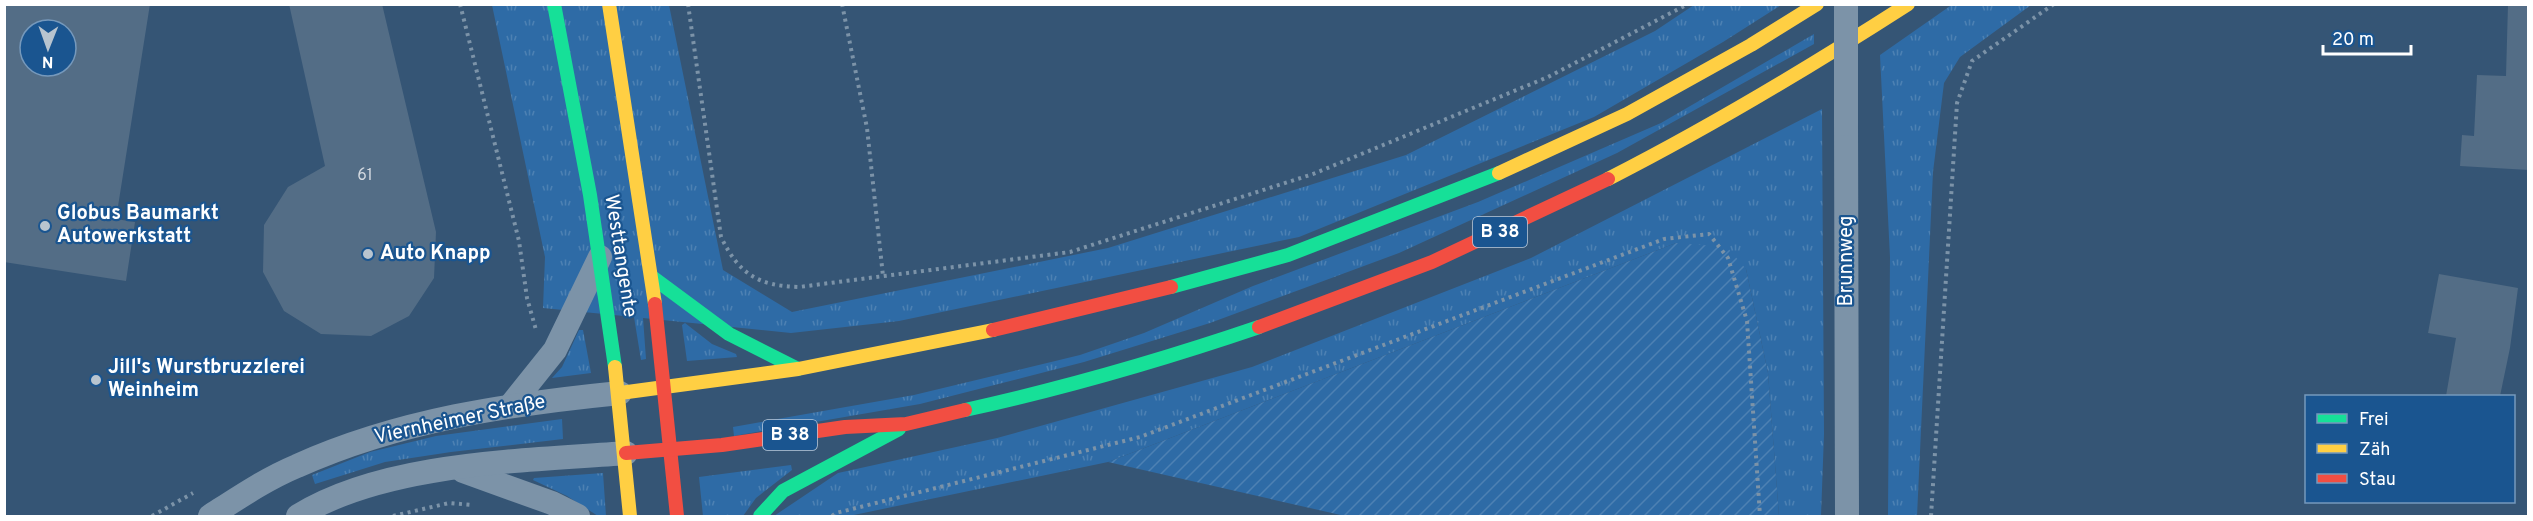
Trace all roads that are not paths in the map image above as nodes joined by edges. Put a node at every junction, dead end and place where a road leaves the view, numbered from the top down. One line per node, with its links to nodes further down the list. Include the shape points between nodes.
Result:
1 (554, 4): 6 (main road, Westtangente)
2 (609, 4): 7 (main road, Westtangente)
3 (1817, 4): 8 (main road, via 1627,114 1479,182 1288,255 1142,296 936,343)
4 (1846, 4): 22 (street, Brunnweg, bridge)
5 (1908, 4): 12 (main road, B 38, via 1763,95 1643,162 1379,285 1196,349 1060,388)
6 (600, 257): 10 (main road, Westtangente); 11 (street, via 555,350)
7 (652, 277): 8 (main road, via 729,334); 9 (main road, Westtangente)
8 (798, 369): 9 (main road)
9 (665, 386): 10 (main road); 13 (main road, Westtangente)
10 (620, 393): 11 (street, Viernheimer Straße); 14 (main road, Westtangente)
11 (511, 405): 16 (street, Viernheimer Straße, via 407,426 355,442 295,466)
12 (909, 423): 13 (main road, B 38); 21 (main road, B 38, via 783,491)
13 (671, 449): 14 (main road); 20 (main road, Westtangente)
14 (626, 453): 15 (street); 19 (main road, Westtangente)
15 (455, 468): 17 (street, via 367,486); 18 (street)
16 (210, 516)
17 (298, 516)
18 (578, 516)
19 (630, 516)
20 (677, 516)
21 (760, 516)
22 (1847, 516)

